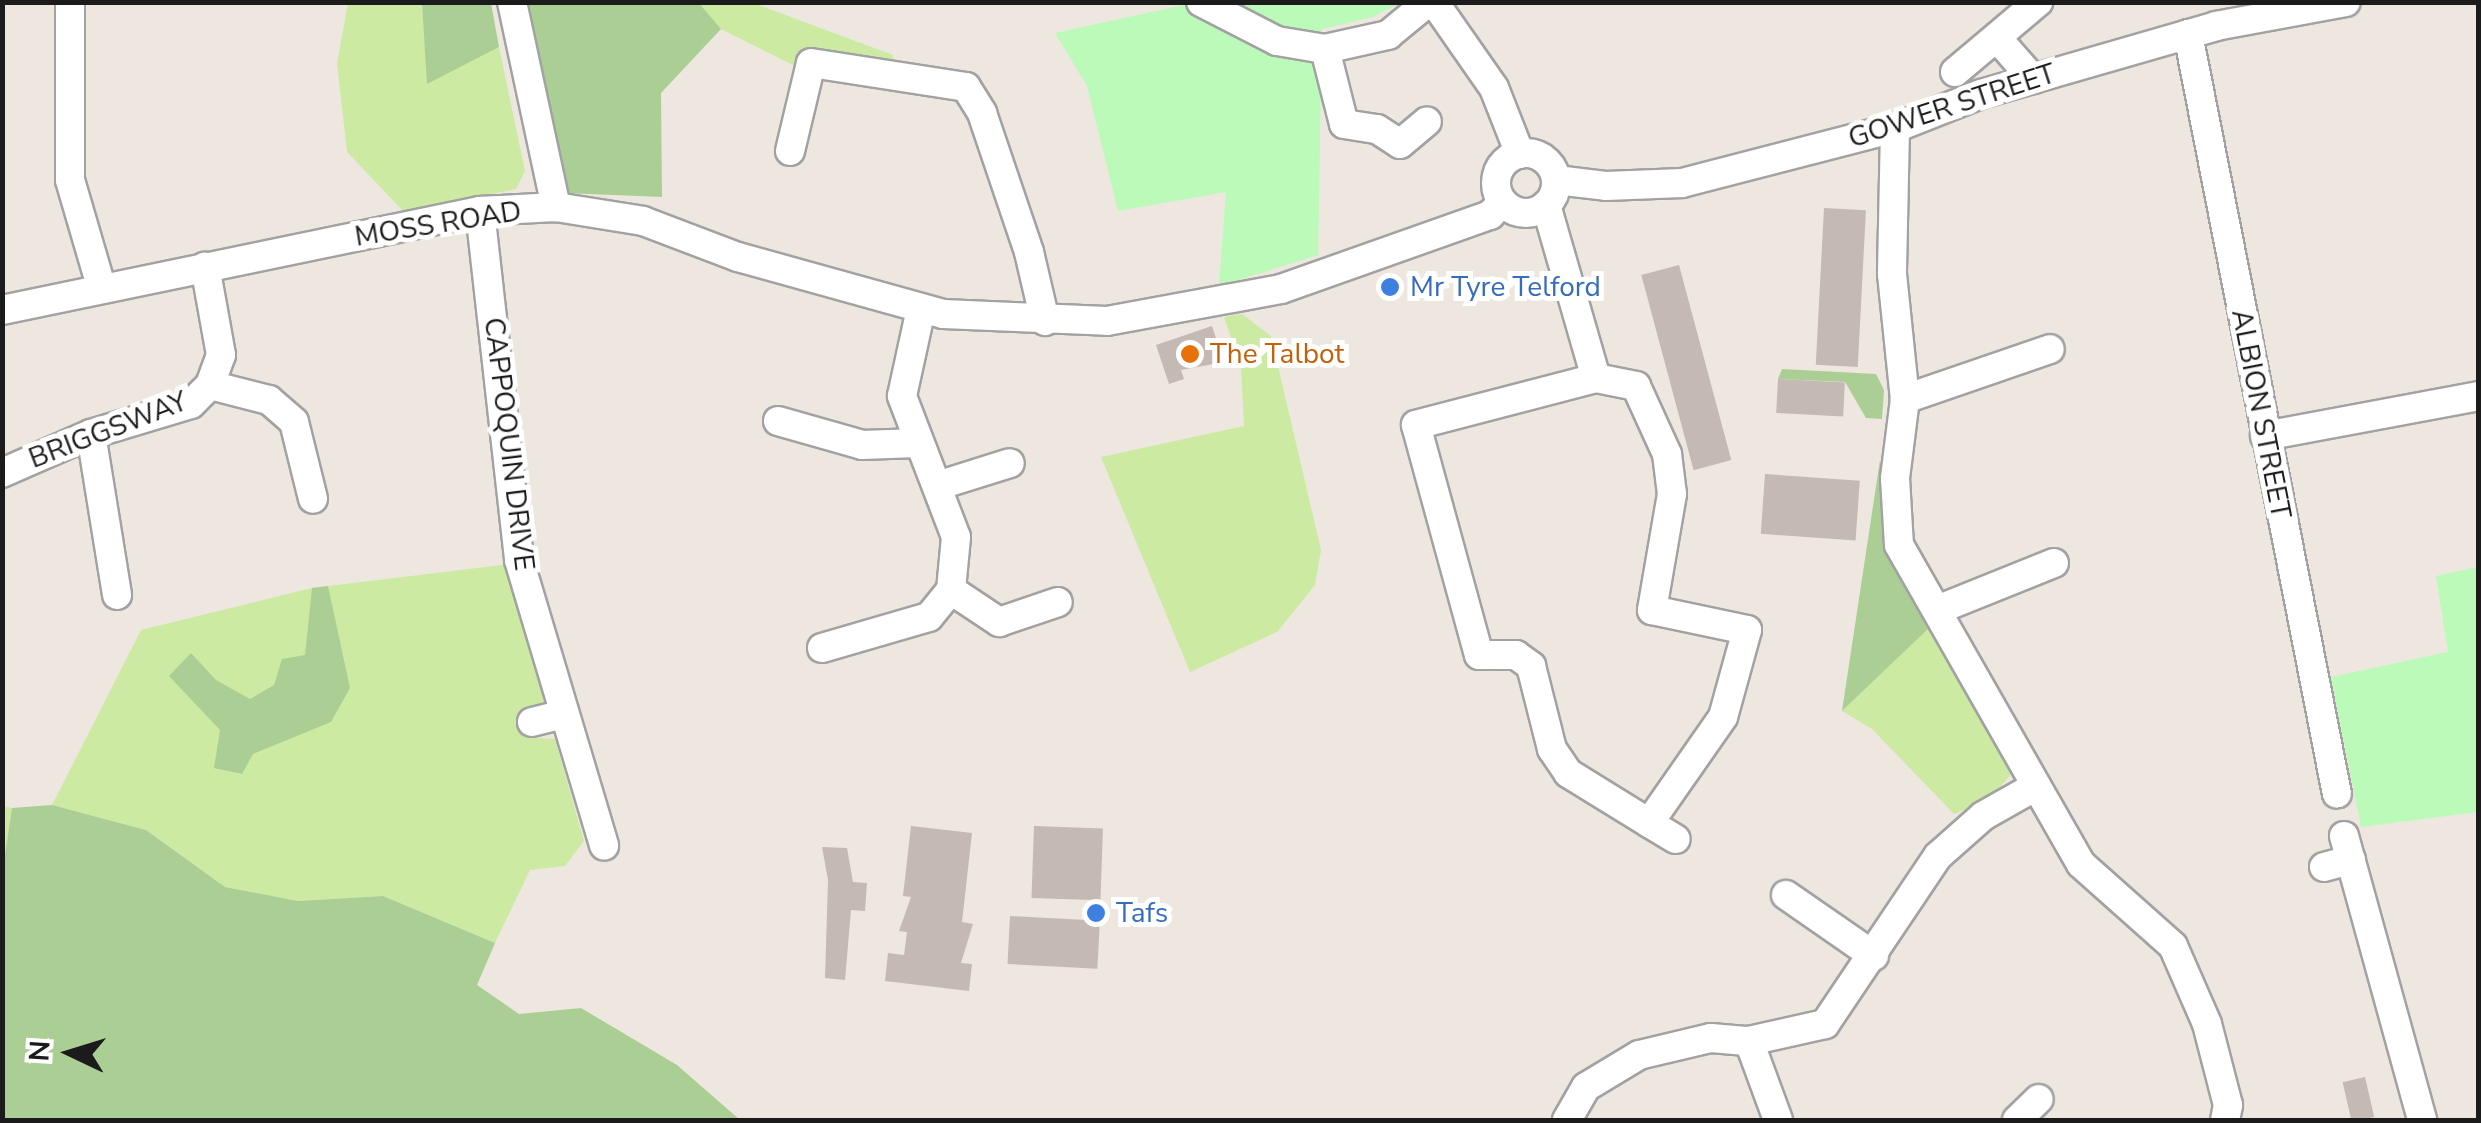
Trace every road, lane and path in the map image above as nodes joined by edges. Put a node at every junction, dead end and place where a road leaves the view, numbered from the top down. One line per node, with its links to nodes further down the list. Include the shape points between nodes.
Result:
1 (70, 2): 22 (street, via 70,180)
2 (512, 2): 19 (street)
3 (1202, 2): 10 (street, via 1277,41)
4 (1431, 2): 10 (street, via 1388,35); 16 (street, via 1494,88)
5 (2038, 2): 9 (street)
6 (2346, 2): 7 (street, GOWER STREET)
7 (2213, 14): 8 (street, GOWER STREET)
8 (2188, 34): 12 (street, GOWER STREET); 33 (street, ALBION STREET)
9 (1997, 38): 11 (street); 12 (street)
10 (1325, 49): 13 (street, via 1344,124 1376,130 1400,144)
11 (1955, 72)
12 (2033, 79): 14 (street, GOWER STREET)
13 (1427, 121)
14 (1895, 128): 17 (street, GOWER STREET, via 1682,183); 30 (street, via 1892,274)
15 (790, 150): 25 (street, via 811,63 966,87 982,113 1029,252)
16 (1520, 154): 17 (street, GOWER STREET, via 1546,160); 18 (street, via 1508,159 1497,178)
17 (1551, 192): 18 (street, GOWER STREET, via 1520,212); 27 (street)
18 (1503, 202): 25 (street, via 1490,216 1281,289 1106,321)
19 (556, 208): 20 (street, MOSS ROAD); 24 (street, MOSS ROAD, via 644,220 738,257)
20 (480, 211): 21 (street, MOSS ROAD); 45 (street, CAPPOQUIN DRIVE, via 519,560)
21 (205, 266): 22 (street, MOSS ROAD); 28 (street, BRIGGSWAY, via 221,355)
22 (100, 286): 23 (street, MOSS ROAD)
23 (2, 310)
24 (922, 310): 25 (street, MOSS ROAD); 34 (street, via 902,396)
25 (1044, 321)
26 (2050, 350): 30 (street)
27 (1596, 378): 49 (street, via 1636,386 1667,454 1672,494 1652,610 1748,630 1723,717); 49 (street, via 1416,425 1479,655 1516,656 1532,666 1552,748 1568,774)
28 (210, 385): 32 (street, BRIGGSWAY, via 191,404); 38 (street, via 268,400 294,422)
29 (2478, 396): 33 (street)
30 (1905, 399): 43 (street, via 1895,478 1900,545)
31 (778, 420): 34 (street, via 862,445)
32 (91, 434): 36 (street, BRIGGSWAY); 41 (street)
33 (2265, 436): 48 (street, ALBION STREET)
34 (918, 443): 37 (street)
35 (1010, 463): 37 (street)
36 (2, 473)
37 (940, 485): 40 (street, via 956,537)
38 (313, 499)
39 (2054, 563): 43 (street)
40 (950, 590): 42 (street, via 999,622); 44 (street, via 928,617)
41 (118, 595)
42 (1058, 602)
43 (1937, 610): 47 (street)
44 (822, 648)
45 (564, 714): 46 (street); 51 (street, CAPPOQUIN DRIVE)
46 (532, 722)
47 (2036, 786): 54 (street, via 1982,816 1938,856); 60 (street, via 2081,864 2173,946 2207,1024 2228,1105)
48 (2337, 794)
49 (1650, 823): 50 (street)
50 (1676, 839)
51 (604, 846)
52 (2340, 855): 61 (street)
53 (1786, 894): 54 (street)
54 (1874, 956): 55 (street, via 1826,1024)
55 (1749, 1041): 57 (street, via 1712,1038 1640,1056 1586,1087); 58 (street)
56 (2039, 1099): 59 (street)
57 (1567, 1120)
58 (1778, 1120)
59 (2016, 1120)
60 (2225, 1120)
61 (2422, 1120)

